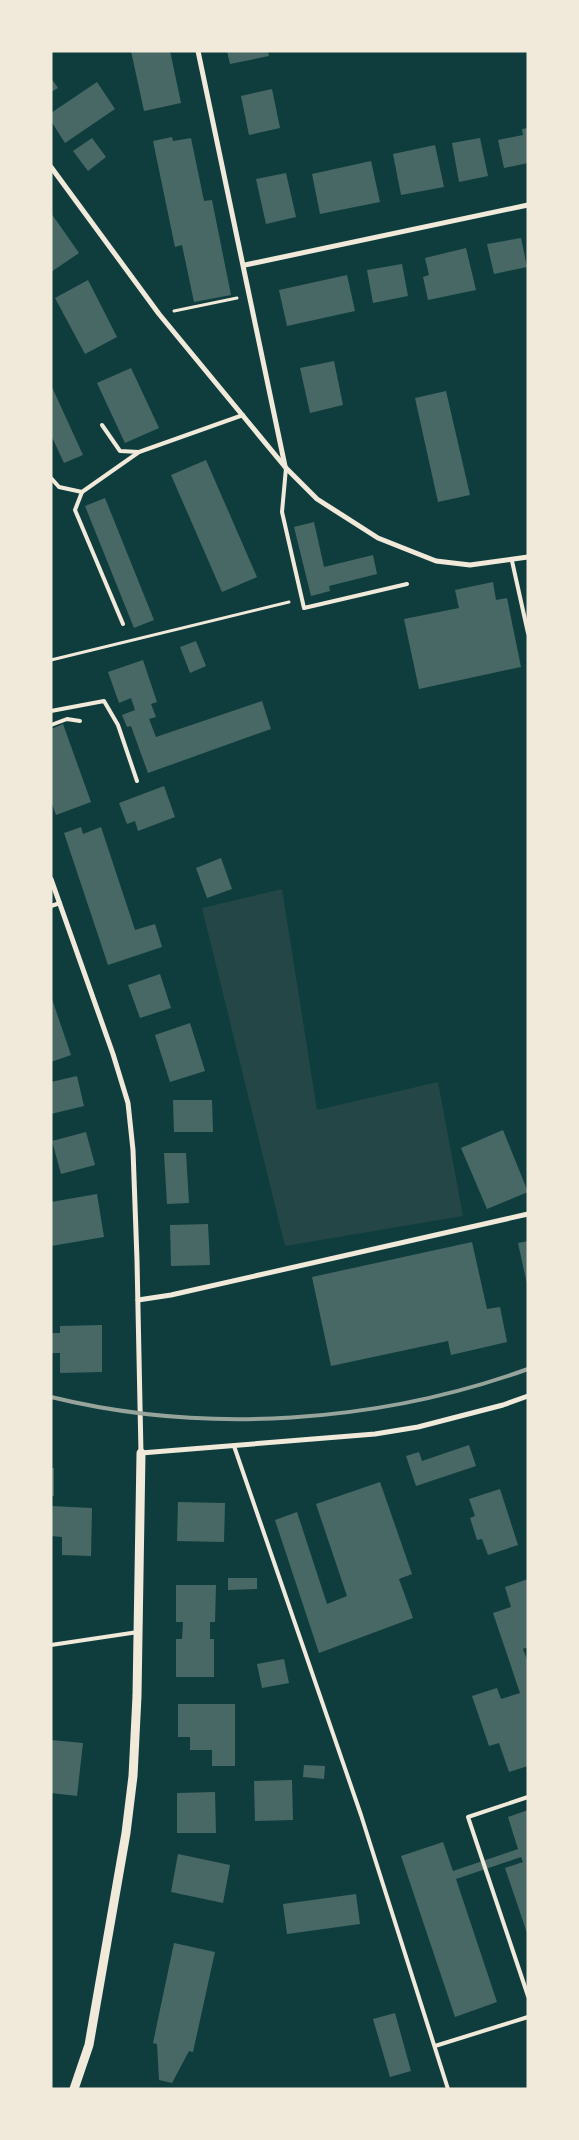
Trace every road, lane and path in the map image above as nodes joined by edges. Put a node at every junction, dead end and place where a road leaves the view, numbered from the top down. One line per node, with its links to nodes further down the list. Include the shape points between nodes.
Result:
1 (198, 51): 4 (street)
2 (51, 167): 7 (street, via 159,314)
3 (528, 205): 4 (street)
4 (245, 264): 5 (street)
5 (250, 295): 6 (path); 10 (street)
6 (189, 308)
7 (243, 415): 9 (lane); 10 (street)
8 (102, 425): 9 (lane, via 120,451)
9 (139, 452): 12 (lane)
10 (286, 468): 14 (street, via 317,499 378,538 404,550 436,561 470,565); 16 (lane, via 282,512)
11 (51, 478): 12 (lane, via 59,486)
12 (82, 492): 17 (lane, via 75,510)
13 (528, 557): 14 (street)
14 (512, 561): 18 (lane)
15 (407, 584): 16 (lane, via 304,608)
16 (302, 600): 19 (path)
17 (123, 624)
18 (528, 633)
19 (51, 660)
20 (51, 711): 23 (lane, via 104,701 118,725)
21 (80, 720): 22 (lane, via 67,719)
22 (51, 725)
23 (137, 781)
24 (51, 879): 25 (street)
25 (60, 903): 26 (lane); 28 (street, via 128,1103 133,1150)
26 (51, 906)
27 (528, 1214): 28 (street)
28 (138, 1300): 31 (street)
29 (528, 1396): 30 (street, via 402,1430)
30 (234, 1446): 31 (street); 37 (lane, via 360,1815)
31 (141, 1453): 32 (street)
32 (138, 1632): 33 (lane); 38 (street, via 134,1776 89,2045)
33 (51, 1645)
34 (528, 1796): 35 (lane, via 468,1817)
35 (528, 1996)
36 (528, 2018): 37 (lane)
37 (434, 2046): 39 (lane)
38 (74, 2089)
39 (448, 2089)

